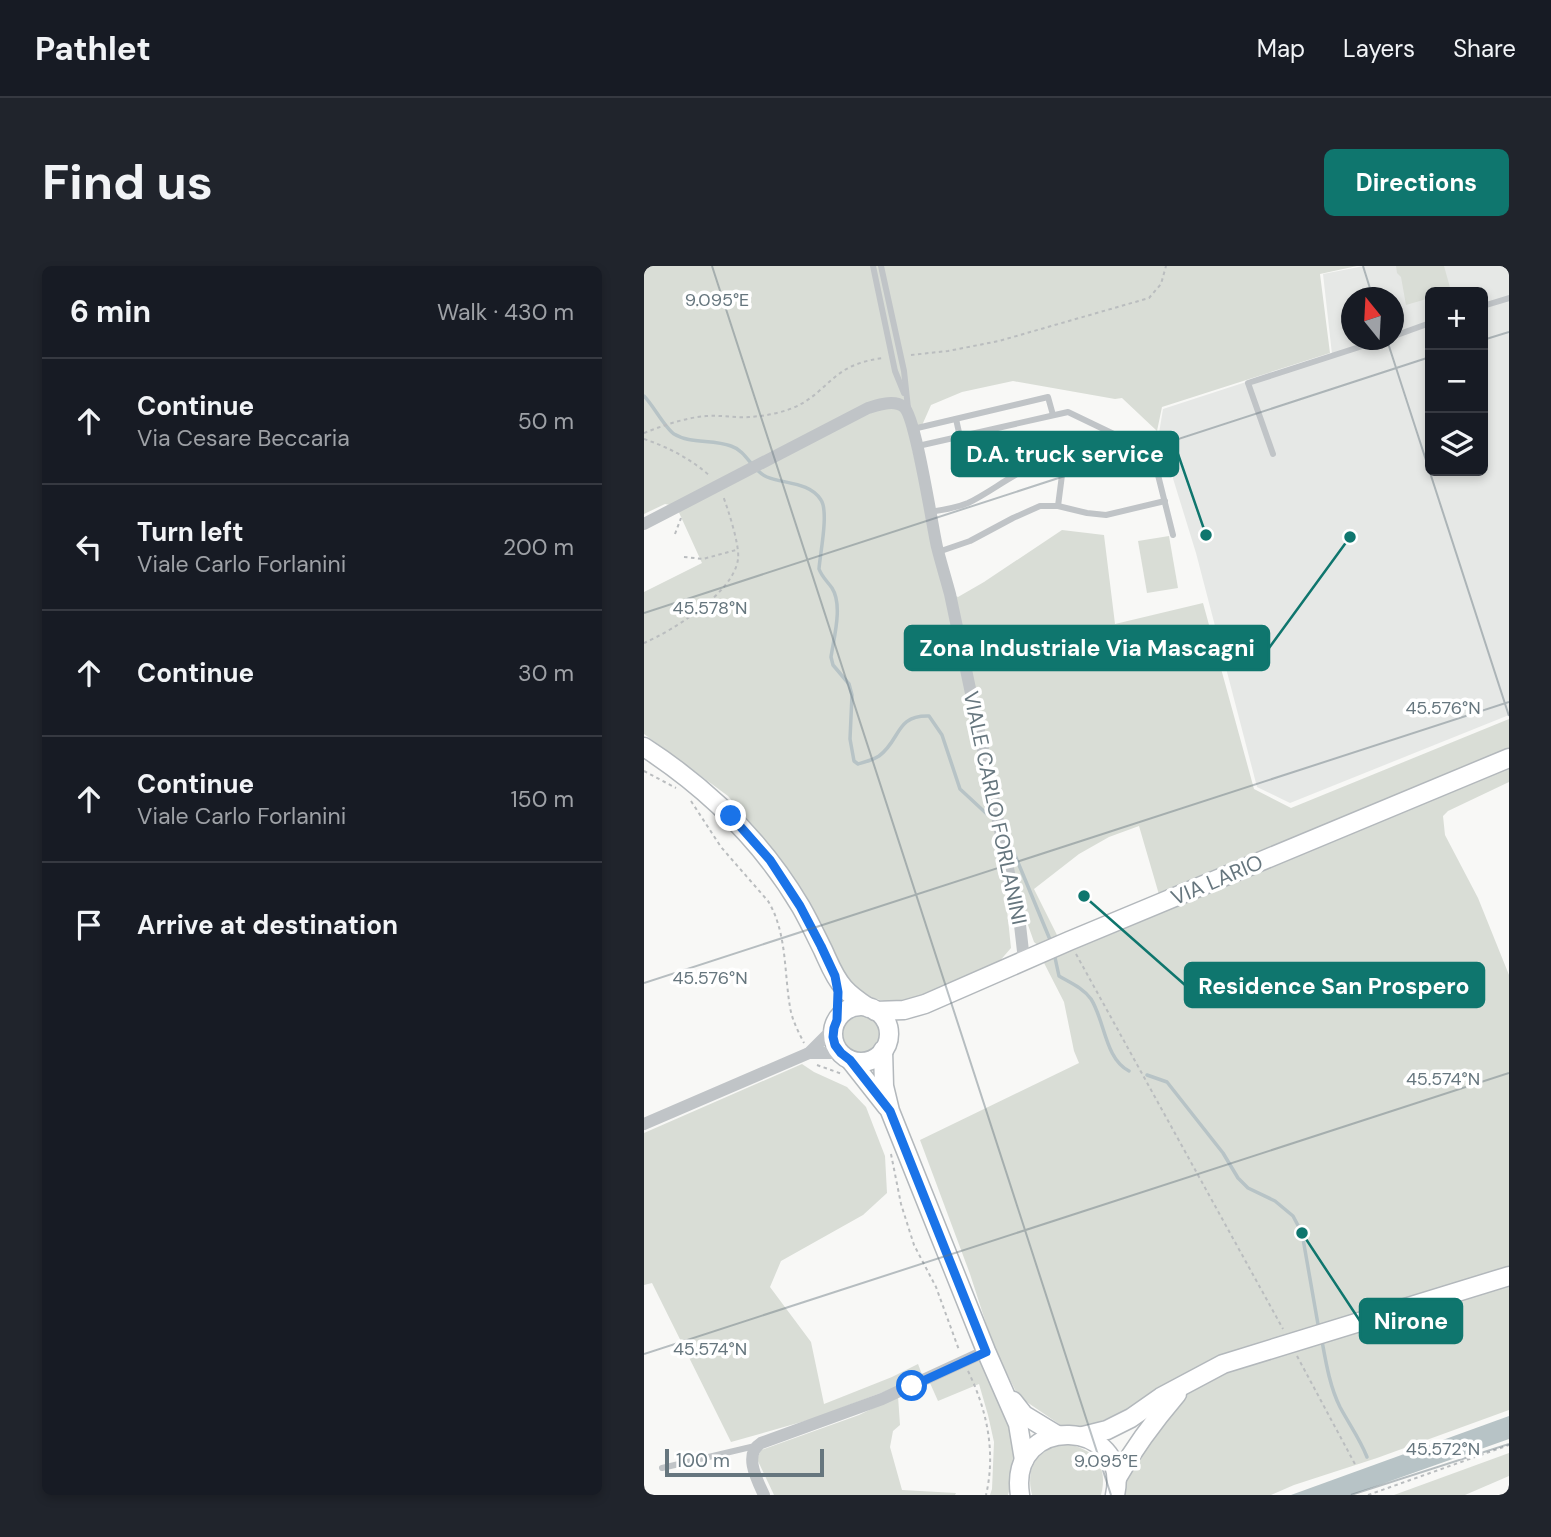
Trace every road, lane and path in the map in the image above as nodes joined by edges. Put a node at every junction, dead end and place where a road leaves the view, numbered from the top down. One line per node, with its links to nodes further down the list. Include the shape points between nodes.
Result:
1 (873, 266): 11 (lane, via 895,371)
2 (881, 266): 11 (lane)
3 (1166, 266): 9 (path, via 1161,284 1149,298)
4 (1509, 298): 5 (lane)
5 (1488, 304)
6 (1425, 326): 7 (lane)
7 (1404, 332)
8 (1350, 350): 20 (lane, via 1248,383)
9 (948, 351)
10 (836, 376): 16 (path, via 801,404 781,411 748,417 703,416)
11 (906, 398): 12 (lane)
12 (909, 414): 15 (street, VIALE CARLO FORLANINI); 26 (street, via 895,403 867,408)
13 (1053, 415): 14 (lane, via 1048,397); 17 (lane); 23 (lane, via 1068,412 1145,449)
14 (956, 419): 15 (lane); 17 (lane)
15 (913, 429): 19 (street, VIALE CARLO FORLANINI)
16 (644, 433)
17 (960, 437): 19 (lane)
18 (644, 439): 21 (path, via 676,452)
19 (918, 446): 25 (street, VIALE CARLO FORLANINI)
20 (1273, 454)
21 (710, 476)
22 (721, 494): 28 (path)
23 (1166, 501): 24 (lane, via 1106,514); 27 (lane)
24 (1058, 506): 25 (lane, via 1061,470 1053,461 1017,474 968,503); 29 (lane, via 1036,507)
25 (930, 512): 29 (street, VIALE CARLO FORLANINI)
26 (644, 523)
27 (1173, 535)
28 (737, 549): 30 (path, via 703,559); 31 (path, via 735,569 716,595 677,626)
29 (938, 552): 38 (street, VIALE CARLO FORLANINI)
30 (684, 557)
31 (644, 643)
32 (644, 747): 39 (street, via 709,796 770,860 800,906)
33 (1509, 758): 37 (street, VIA LARIO)
34 (644, 771): 35 (path)
35 (677, 789)
36 (690, 800): 44 (path, via 721,847 774,910 790,1007)
37 (1060, 945): 38 (street, VIA LARIO); 50 (path)
38 (1024, 960): 40 (street, VIA LARIO)
39 (835, 976): 41 (street); 42 (street)
40 (925, 1004): 41 (street, VIA LARIO, via 904,1010); 43 (street, VIA LARIO)
41 (872, 1009): 42 (street, via 851,1009); 43 (street, via 885,1021)
42 (836, 1024): 44 (street); 45 (street, via 833,1037)
43 (885, 1046): 45 (street, via 872,1060); 46 (street, via 884,1086)
44 (809, 1053): 45 (street); 45 (path, via 818,1066 834,1070); 47 (street)
45 (845, 1063): 46 (street)
46 (890, 1111): 51 (street)
47 (644, 1124)
48 (890, 1149): 52 (path, via 914,1245 936,1287)
49 (1509, 1276): 50 (street)
50 (1298, 1340): 53 (street, via 1223,1364); 60 (path)
51 (986, 1352): 52 (street); 54 (street)
52 (964, 1361): 58 (street, via 872,1403); 65 (path, via 990,1437)
53 (1184, 1386): 56 (street, via 1107,1430); 62 (street, via 1134,1448)
54 (1004, 1390): 55 (street, via 1024,1415); 59 (street)
55 (1057, 1435): 56 (street); 59 (street, via 1041,1441)
56 (1083, 1436): 62 (street, via 1106,1452)
57 (1509, 1445): 66 (path)
58 (755, 1446): 61 (lane); 64 (street, via 752,1462)
59 (1024, 1460): 63 (street)
60 (1356, 1466)
61 (662, 1468)
62 (1116, 1487)
63 (1018, 1492)
64 (764, 1495)
65 (986, 1495)
66 (1368, 1495)

